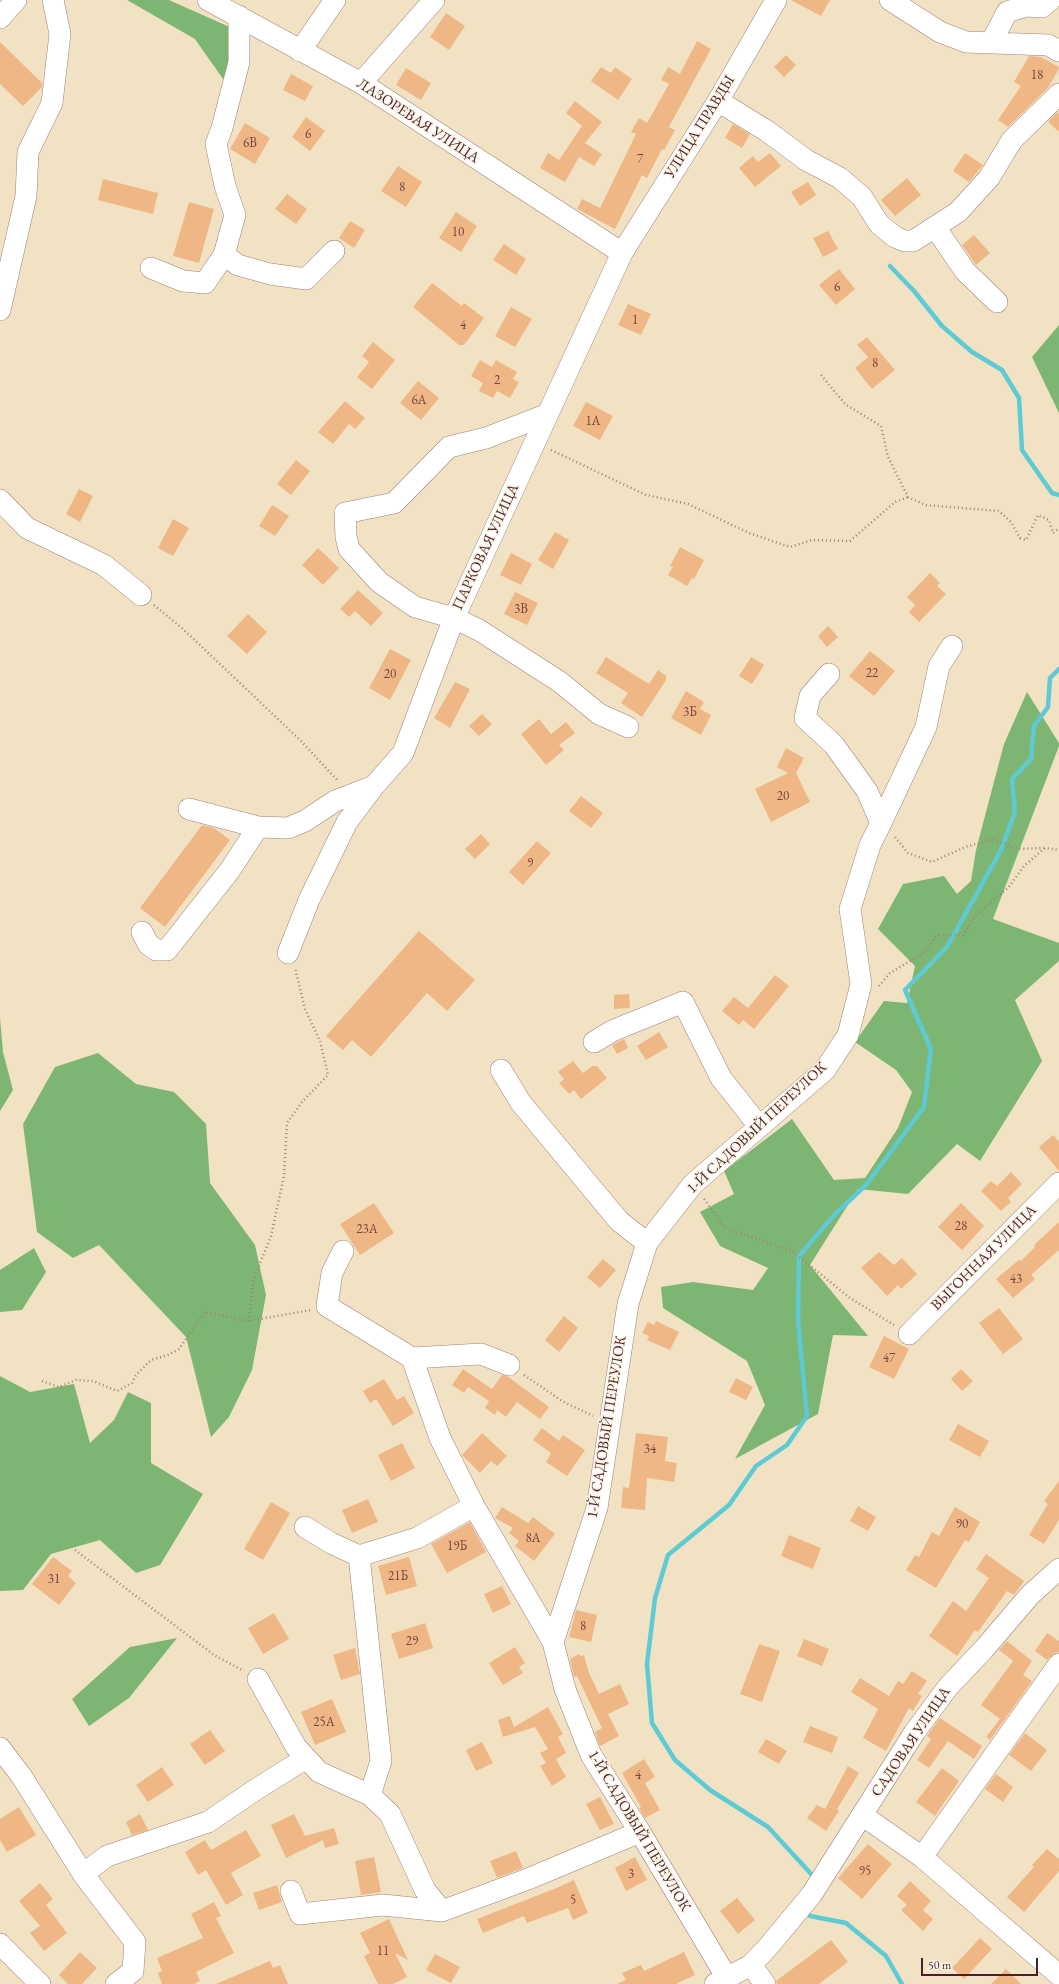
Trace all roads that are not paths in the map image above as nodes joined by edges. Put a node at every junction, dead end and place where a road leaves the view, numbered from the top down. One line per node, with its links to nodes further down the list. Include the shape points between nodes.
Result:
1 (16, 0): 10 (street)
2 (53, 0): 23 (street, via 60,34 52,103 28,152 26,196)
3 (208, 0): 9 (street, ЛАЗОРЕВАЯ УЛИЦА)
4 (335, 0): 13 (street)
5 (434, 0): 14 (street)
6 (776, 0): 16 (street, УЛИЦА ПРАВДЫ)
7 (890, 0): 11 (street, via 940,32 966,42)
8 (1050, 0): 11 (street, via 1042,7 1026,6 1007,12)
9 (239, 16): 13 (street, ЛАЗОРЕВАЯ УЛИЦА); 20 (street, via 239,62 216,144 225,186 235,215)
10 (0, 18)
11 (991, 43): 12 (street, via 1048,45)
12 (1059, 51)
13 (300, 52): 14 (street, ЛАЗОРЕВАЯ УЛИЦА)
14 (361, 83): 19 (street, ЛАЗОРЕВАЯ УЛИЦА)
15 (1059, 94): 17 (street, via 1012,140 989,178 958,212)
16 (718, 101): 17 (street, via 767,131 806,160 840,178 862,197 879,224 895,237 913,241); 19 (street, УЛИЦА ПРАВДЫ)
17 (935, 227): 22 (street, via 965,271)
18 (334, 251): 20 (street, via 306,279 270,274 238,265)
19 (622, 253): 24 (street, ПАРКОВАЯ УЛИЦА)
20 (224, 255): 21 (street, via 205,282 183,281)
21 (151, 268)
22 (997, 302)
23 (0, 310)
24 (548, 414): 27 (street, ПАРКОВАЯ УЛИЦА); 27 (street, via 486,438 450,447 394,503 346,513 349,549 379,582 415,608)
25 (0, 500): 26 (street, via 27,528 104,565)
26 (141, 595)
27 (454, 618): 30 (street, via 518,654 560,682 599,714); 31 (street, ПАРКОВАЯ УЛИЦА, via 403,753)
28 (952, 646): 33 (street, via 939,666 926,726)
29 (829, 674): 33 (street, via 810,696 805,718 834,745 867,791)
30 (628, 727)
31 (374, 786): 34 (street, via 350,794 305,821 288,828); 36 (street, ПАРКОВАЯ УЛИЦА, via 347,822 308,900)
32 (189, 809): 34 (street)
33 (881, 823): 39 (street, 1-Й САДОВЫЙ ПЕРЕУЛОК, via 870,845 850,909 869,986 848,1035 825,1070)
34 (258, 827): 35 (street, via 230,870 167,950 156,950 148,944)
35 (142, 932)
36 (288, 953)
37 (594, 1042): 39 (street, via 612,1031 683,1002 721,1078)
38 (501, 1070): 41 (street, via 521,1103 619,1222)
39 (759, 1126): 41 (street, 1-Й САДОВЫЙ ПЕРЕУЛОК, via 693,1184)
40 (1059, 1183): 43 (street, ВЫГОННАЯ УЛИЦА)
41 (647, 1243): 50 (street, 1-Й САДОВЫЙ ПЕРЕУЛОК, via 628,1304 597,1508)
42 (343, 1251): 44 (street, via 332,1273 327,1306)
43 (909, 1334)
44 (412, 1358): 45 (street, via 481,1354); 46 (street, via 440,1438)
45 (509, 1365)
46 (474, 1506): 48 (street, via 417,1538); 50 (street)
47 (305, 1527): 48 (street)
48 (359, 1556): 55 (street, via 381,1761)
49 (1059, 1569): 56 (street, САДОВАЯ УЛИЦА, via 1030,1595 948,1687 914,1733)
50 (553, 1642): 57 (street, 1-Й САДОВЫЙ ПЕРЕУЛОК, via 565,1689 591,1755)
51 (1059, 1664): 58 (street)
52 (258, 1679): 54 (street, via 296,1747)
53 (0, 1748): 59 (street, via 22,1777)
54 (306, 1758): 55 (street, via 318,1772); 59 (street, via 208,1822 107,1856)
55 (370, 1795): 61 (street, via 390,1814 425,1890)
56 (862, 1815): 58 (street); 63 (street, САДОВАЯ УЛИЦА, via 812,1894)
57 (640, 1832): 61 (street, via 528,1879); 65 (street, 1-Й САДОВЫЙ ПЕРЕУЛОК)
58 (922, 1857): 64 (street)
59 (83, 1874): 67 (street, via 135,1942 133,1971)
60 (291, 1891): 61 (street, via 300,1914 383,1905)
61 (442, 1911)
62 (0, 1944): 66 (street)
63 (751, 1965): 65 (street); 68 (street)
64 (1059, 1975)
65 (721, 1981)
66 (40, 1984)
67 (116, 1984)
68 (765, 1984)

